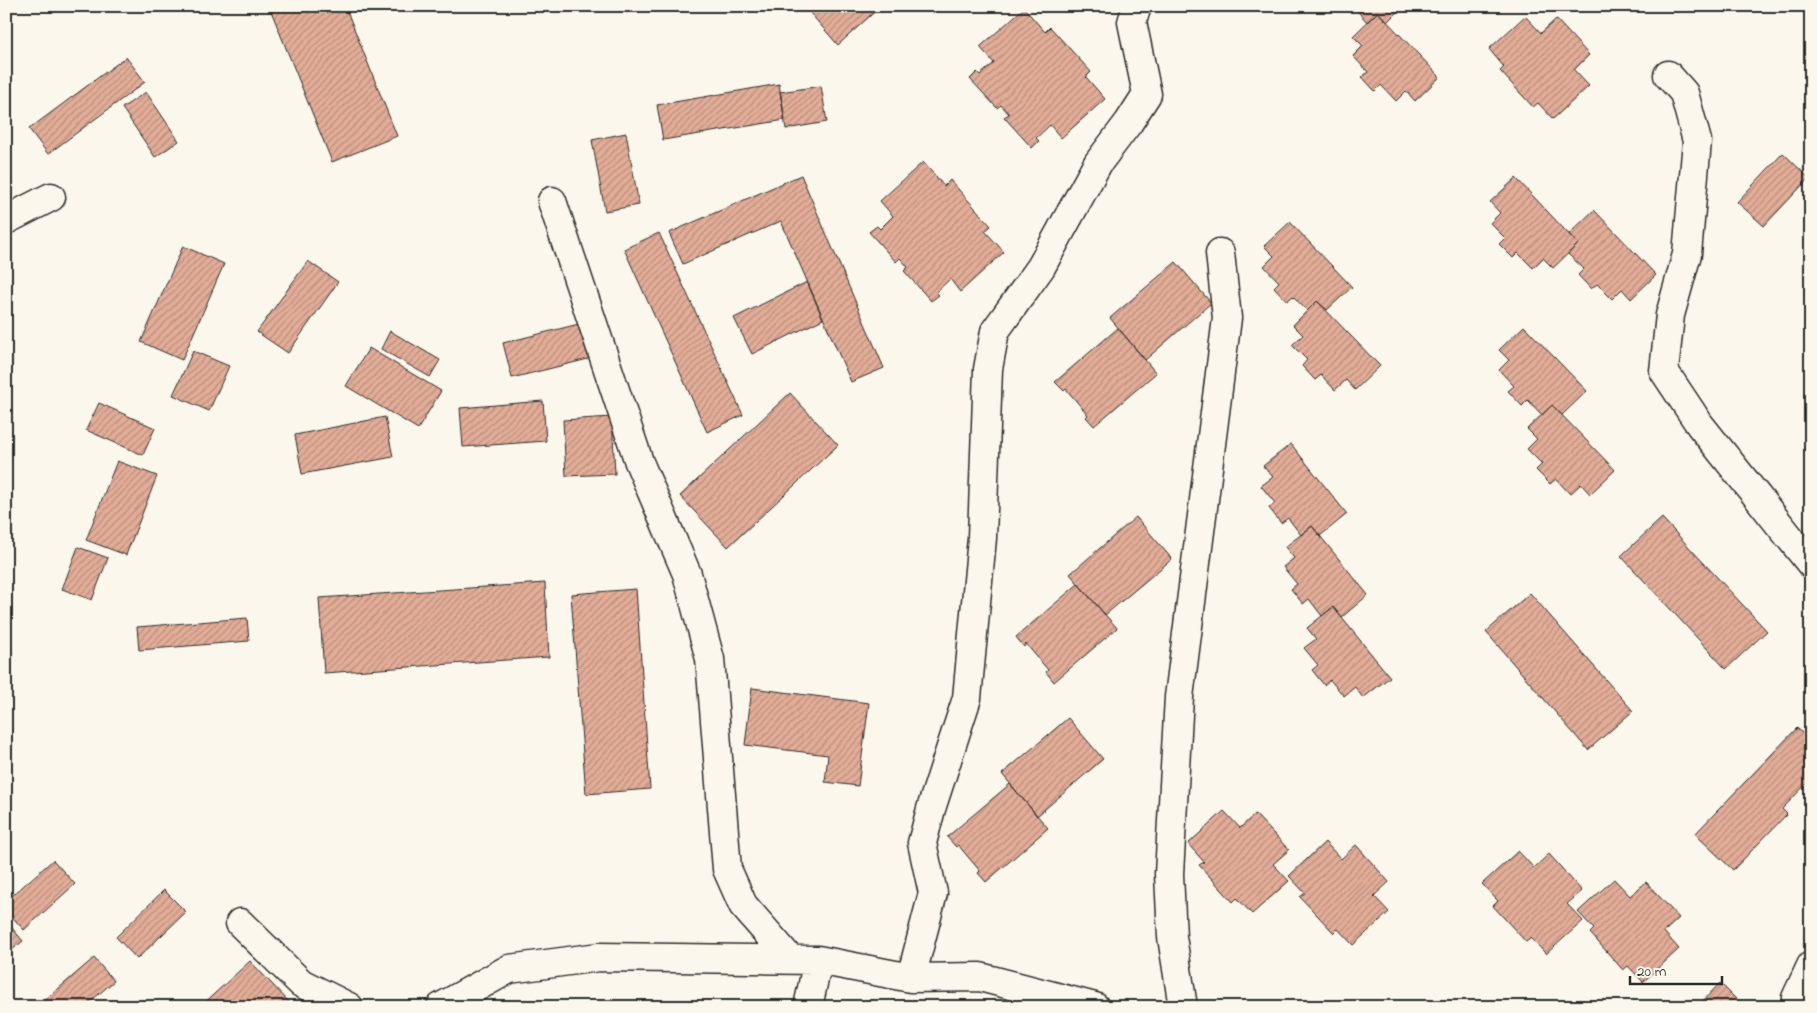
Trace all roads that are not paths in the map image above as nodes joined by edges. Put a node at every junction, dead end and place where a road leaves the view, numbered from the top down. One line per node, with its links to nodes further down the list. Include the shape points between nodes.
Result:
1 (1137, 6): 12 (street, via 1132,22 1147,94 1098,163 1041,268 995,330 988,369 982,538 967,698 922,843 933,893)
2 (1668, 75): 7 (street, via 1684,93 1697,142 1687,254 1670,315 1664,371 1700,425)
3 (51, 198): 5 (street)
4 (552, 201): 9 (street, via 639,462 687,574 710,659 727,868 743,905)
5 (6, 220)
6 (1220, 253): 17 (street, via 1227,318 1179,697 1169,874 1172,937)
7 (1811, 564)
8 (240, 923): 13 (street, via 301,983)
9 (790, 960): 10 (street); 14 (street, via 599,957 509,969)
10 (818, 960): 12 (street); 15 (street)
11 (1811, 966): 18 (street, via 1796,998)
12 (911, 978): 16 (street, via 980,977)
13 (349, 1007)
14 (441, 1007)
15 (808, 1007)
16 (1094, 1007)
17 (1183, 1007)
18 (1799, 1007)

